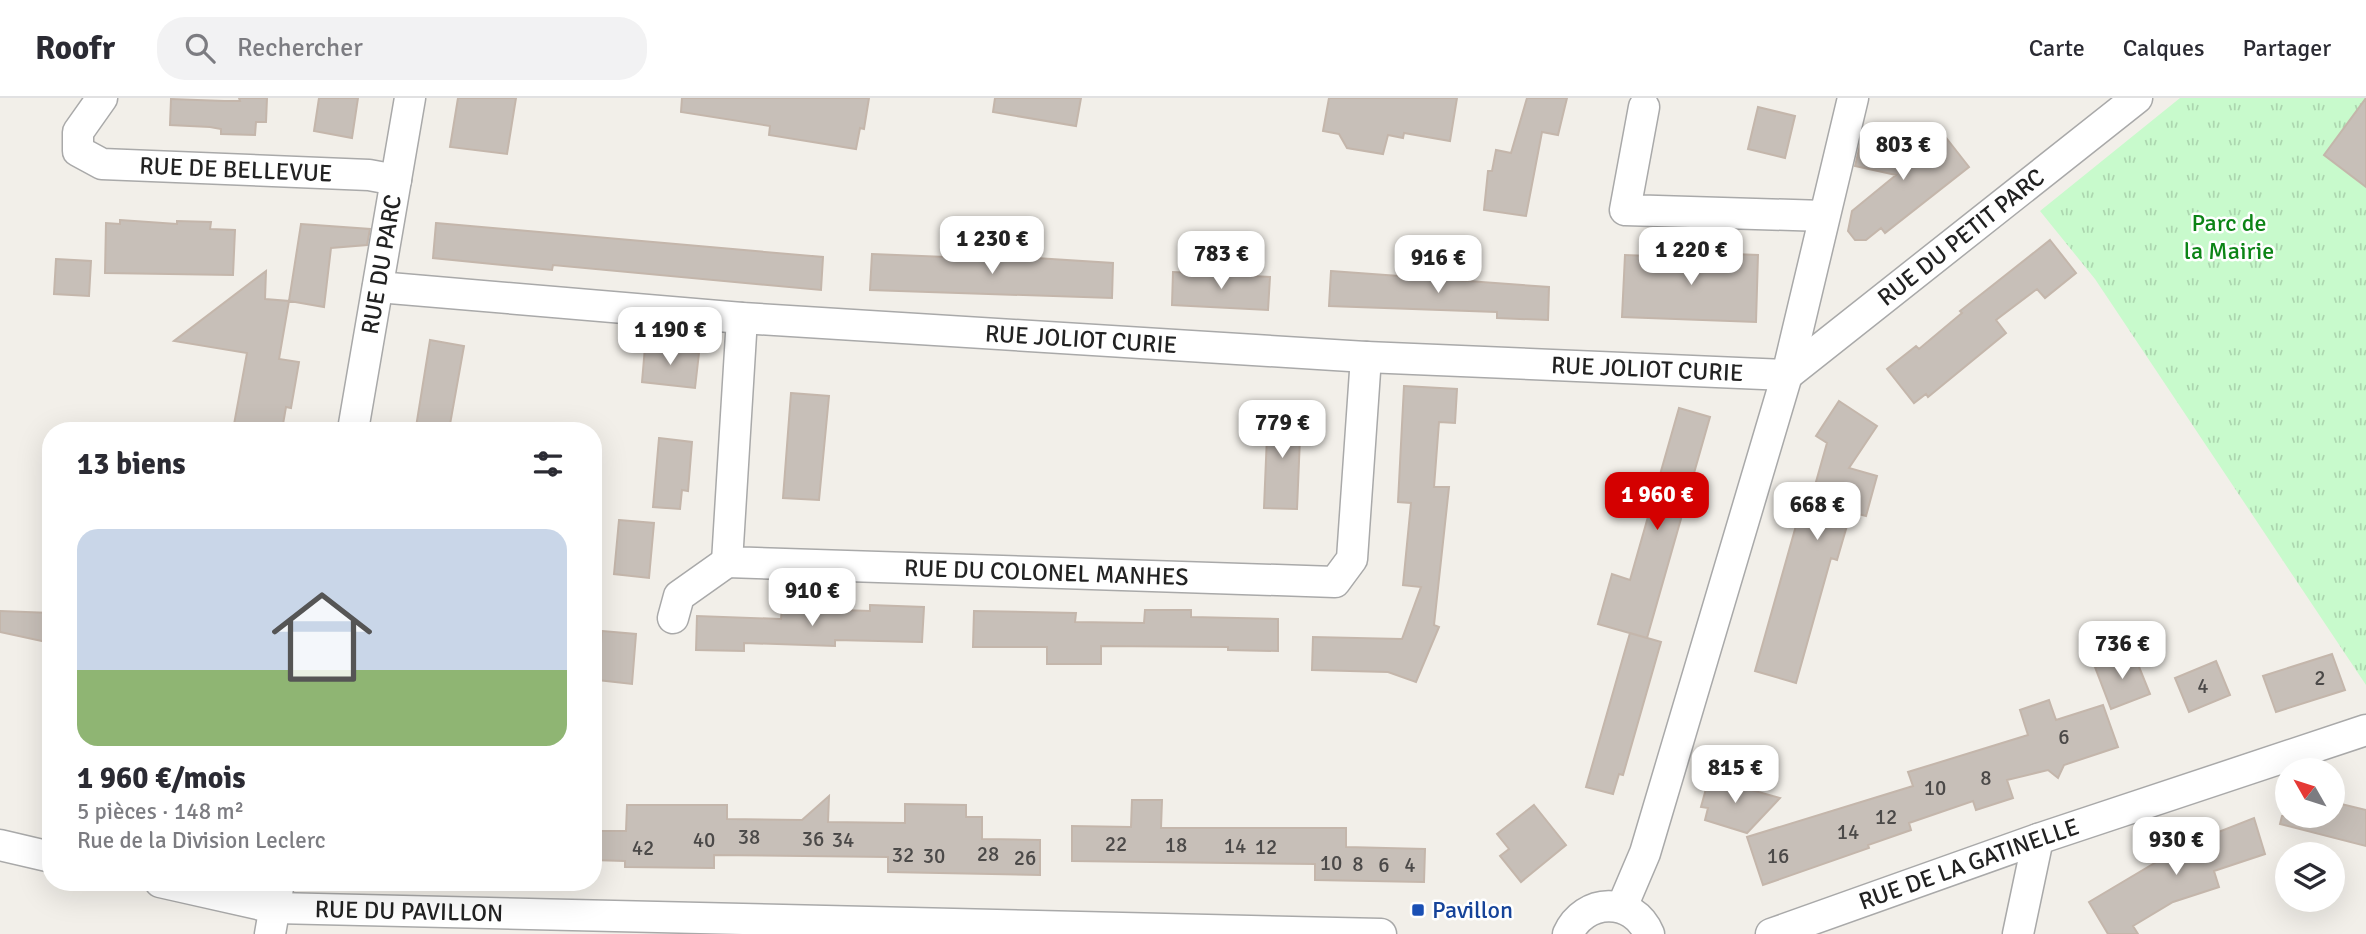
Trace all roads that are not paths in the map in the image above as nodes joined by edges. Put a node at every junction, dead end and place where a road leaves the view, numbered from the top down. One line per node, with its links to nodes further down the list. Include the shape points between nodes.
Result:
1 (103, 98): 6 (street, RUE DE BELLEVUE, via 78,132 78,151 102,163)
2 (410, 98): 6 (street, RUE DU PARC)
3 (1853, 98): 7 (street)
4 (2137, 98): 11 (street, RUE DU PETIT PARC)
5 (1644, 107): 7 (street, via 1625,209)
6 (396, 180): 8 (street, RUE DU PARC)
7 (1824, 216): 11 (street)
8 (378, 287): 9 (street, RUE JOLIOT CURIE); 12 (street, RUE DU PARC)
9 (741, 317): 10 (street, RUE JOLIOT CURIE); 13 (street)
10 (1366, 357): 11 (street, RUE JOLIOT CURIE); 13 (street, RUE DU COLONEL MANHES, via 1352,559 1335,582)
11 (1787, 375): 20 (street, via 1645,853)
12 (354, 422)
13 (727, 562): 14 (street, via 679,596)
14 (673, 618)
15 (2366, 730): 16 (street, RUE DE LA GATINELLE)
16 (2038, 839): 25 (street, RUE DE LA GATINELLE); 26 (street)
17 (0, 845): 18 (street)
18 (42, 855)
19 (200, 891): 21 (street, RUE DU PAVILLON)
20 (1622, 907): 23 (street, via 1606,905 1582,914); 24 (street, via 1644,923)
21 (275, 908): 22 (street, RUE DU PAVILLON)
22 (1381, 934)
23 (1568, 934)
24 (1648, 934)
25 (1771, 934)
26 (2018, 934)

